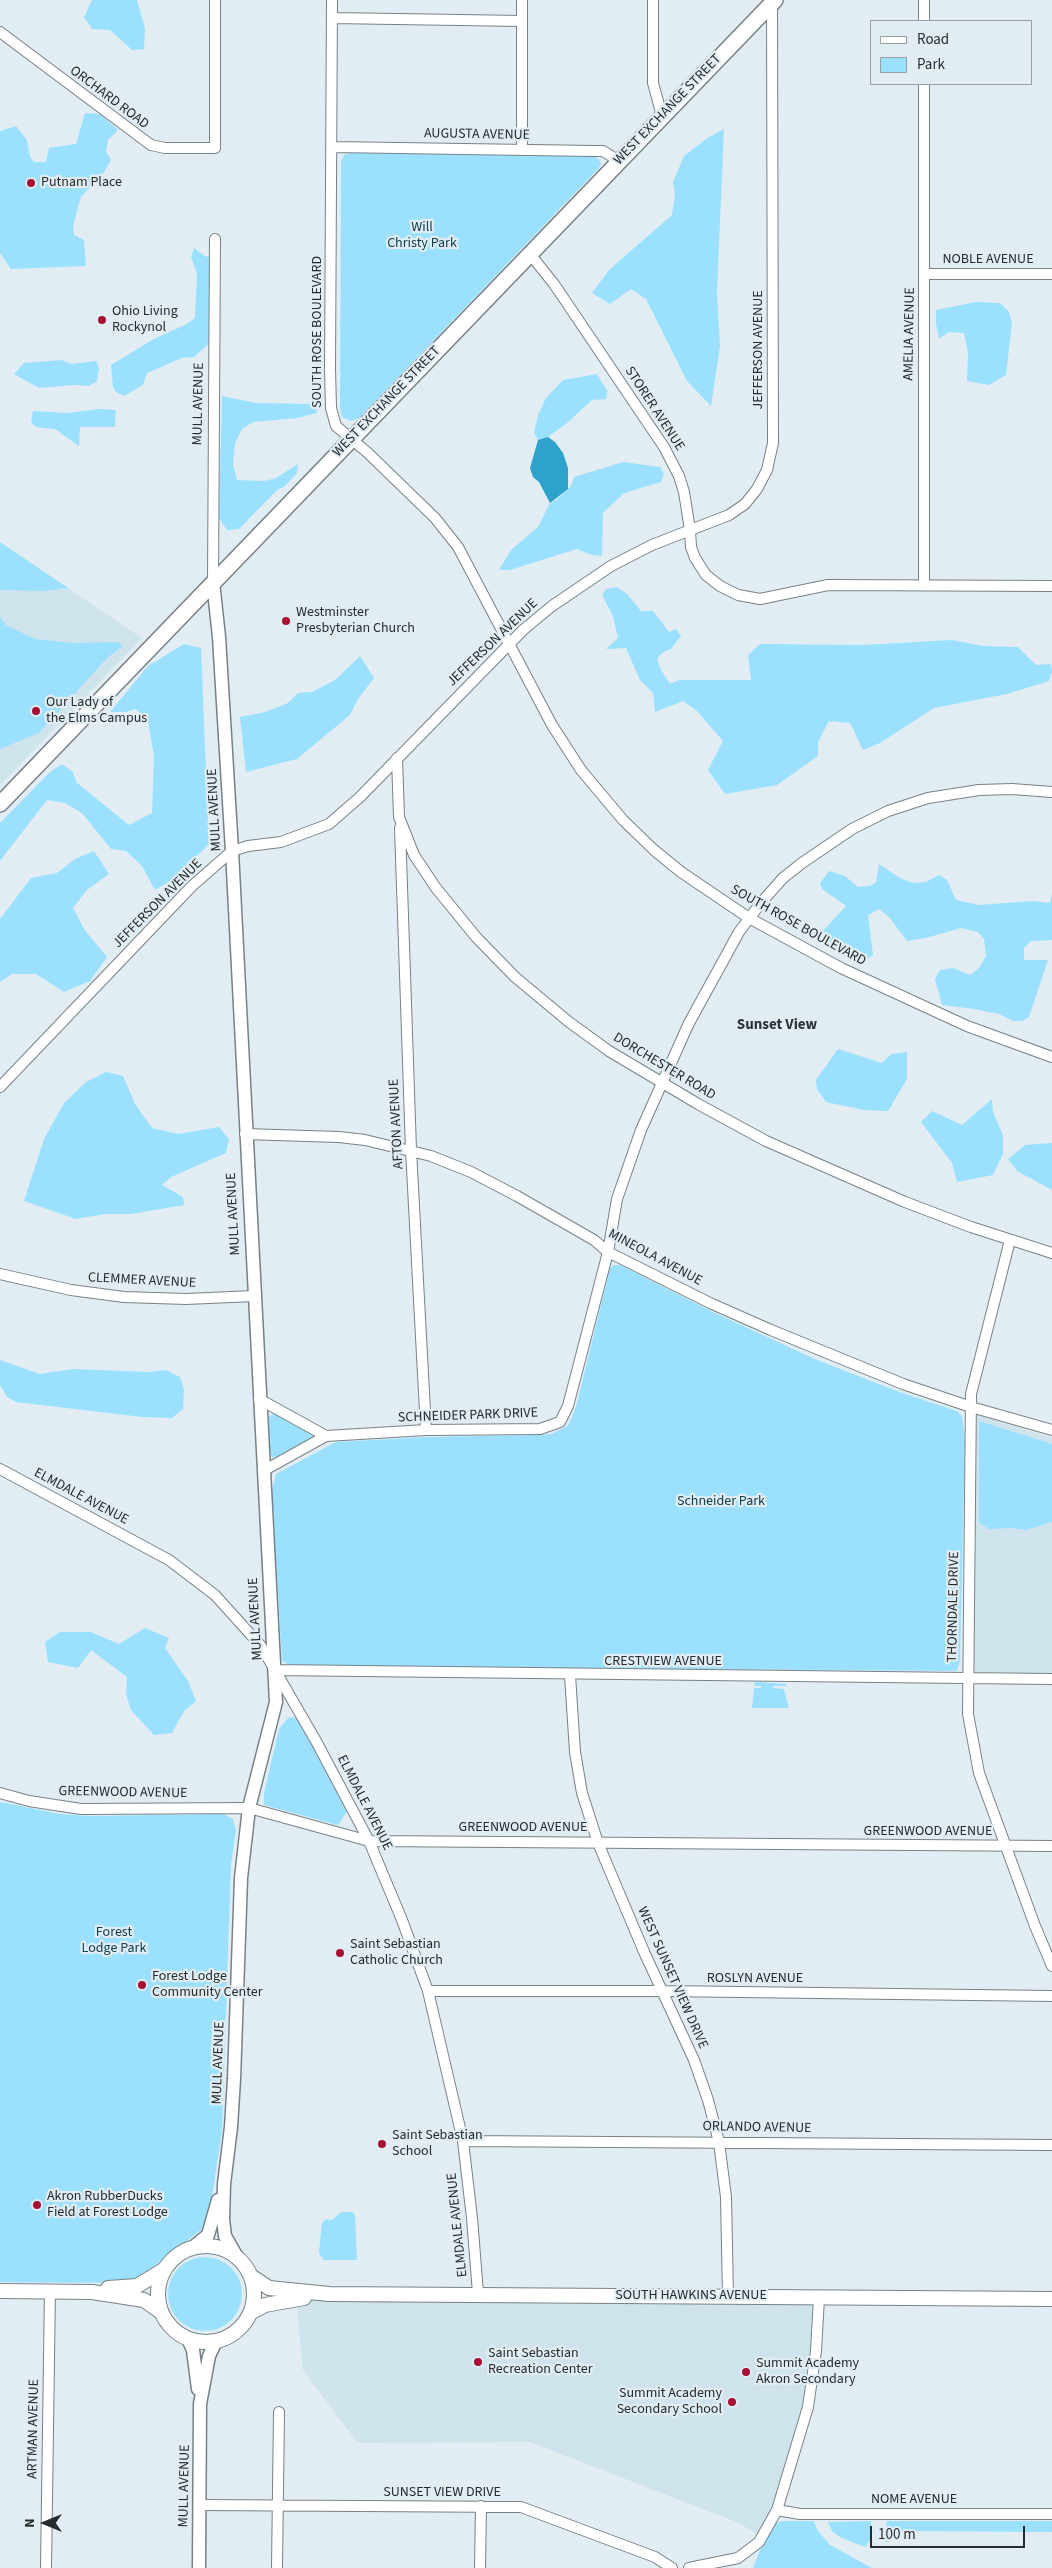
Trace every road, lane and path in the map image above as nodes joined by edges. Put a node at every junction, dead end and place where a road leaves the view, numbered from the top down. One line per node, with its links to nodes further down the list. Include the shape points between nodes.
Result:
1 (215, 0): 10 (street, ORCHARD ROAD, via 215,148 151,145)
2 (332, 0): 7 (street, SOUTH ROSE BOULEVARD)
3 (522, 0): 9 (street)
4 (653, 0): 12 (street, via 653,83)
5 (924, 0): 8 (street)
6 (774, 1): 12 (main road, WEST EXCHANGE STREET); 21 (street, JEFFERSON AVENUE, via 771,457 764,478 745,504 718,521)
7 (332, 18): 9 (street); 13 (street, SOUTH ROSE BOULEVARD)
8 (924, 20)
9 (522, 21): 14 (street)
10 (0, 32)
11 (924, 85): 18 (street, AMELIA AVENUE)
12 (662, 116): 15 (main road, WEST EXCHANGE STREET)
13 (333, 147): 14 (street, AUGUSTA AVENUE); 20 (street, SOUTH ROSE BOULEVARD, via 331,408 336,426)
14 (522, 149): 15 (street, AUGUSTA AVENUE, via 603,151)
15 (619, 161): 17 (main road, WEST EXCHANGE STREET)
16 (216, 238): 22 (street, MULL AVENUE)
17 (530, 254): 20 (main road, WEST EXCHANGE STREET); 21 (street, STORER AVENUE, via 554,284 664,446 679,476)
18 (924, 274): 19 (street, NOBLE AVENUE); 23 (street, AMELIA AVENUE)
19 (1052, 274)
20 (351, 439): 22 (main road, WEST EXCHANGE STREET); 25 (street, SOUTH ROSE BOULEVARD, via 450,535 467,560)
21 (690, 530): 23 (street, STORER AVENUE, via 691,547 702,569 720,586 738,595 771,598 828,585); 25 (street, JEFFERSON AVENUE, via 611,566 552,606)
22 (213, 582): 28 (main road, WEST EXCHANGE STREET); 30 (street, MULL AVENUE)
23 (924, 586): 24 (street, STORER AVENUE)
24 (1052, 586)
25 (509, 644): 26 (street, JEFFERSON AVENUE); 31 (street, SOUTH ROSE BOULEVARD, via 556,732 581,770 611,806 639,836 681,872)
26 (397, 758): 29 (street, DORCHESTER ROAD); 30 (street, JEFFERSON AVENUE, via 329,824 281,842)
27 (1052, 792): 31 (street, via 979,790 928,798 888,811 844,834 802,862 772,889)
28 (0, 804)
29 (400, 816): 33 (street, DORCHESTER ROAD, via 414,855 436,888 495,957 569,1022 609,1051); 36 (street, AFTON AVENUE)
30 (232, 851): 34 (street, JEFFERSON AVENUE, via 192,886); 35 (street, MULL AVENUE)
31 (750, 918): 32 (street, SOUTH ROSE BOULEVARD, via 907,1000); 33 (street, via 715,974)
32 (1052, 1057)
33 (662, 1082): 37 (street, DORCHESTER ROAD, via 730,1122 810,1162 905,1202); 38 (street, via 617,1199)
34 (0, 1087)
35 (245, 1134): 36 (street, MINEOLA AVENUE, via 339,1137); 41 (street, MULL AVENUE)
36 (411, 1150): 38 (street, MINEOLA AVENUE, via 490,1182 594,1240); 44 (street, AFTON AVENUE)
37 (1010, 1240): 39 (street, DORCHESTER ROAD); 43 (street, THORNDALE DRIVE, via 981,1350)
38 (608, 1252): 43 (street, MINEOLA AVENUE, via 771,1330 903,1384); 44 (street, SCHNEIDER PARK DRIVE, via 568,1406 556,1424 540,1428)
39 (1052, 1254)
40 (0, 1274): 41 (street, CLEMMER AVENUE, via 71,1290 124,1297)
41 (254, 1296): 42 (street, MULL AVENUE)
42 (260, 1399): 46 (street); 48 (street, MULL AVENUE)
43 (971, 1407): 45 (street, MINEOLA AVENUE); 51 (street, THORNDALE DRIVE)
44 (426, 1430): 46 (street, SCHNEIDER PARK DRIVE)
45 (1052, 1430)
46 (326, 1436): 48 (street, SCHNEIDER PARK DRIVE)
47 (0, 1469): 49 (street, ELMDALE AVENUE, via 192,1576 250,1632)
48 (263, 1471): 49 (street, MULL AVENUE)
49 (274, 1670): 50 (street, CRESTVIEW AVENUE); 54 (street, MULL AVENUE, via 276,1702); 55 (street, ELMDALE AVENUE, via 330,1766)
50 (570, 1675): 51 (street, CRESTVIEW AVENUE); 56 (street, WEST SUNSET VIEW DRIVE, via 575,1752 582,1793)
51 (967, 1679): 52 (street, CRESTVIEW AVENUE); 57 (street, THORNDALE DRIVE, via 974,1756)
52 (1052, 1679)
53 (0, 1793): 54 (street, GREENWOOD AVENUE, via 81,1809)
54 (249, 1808): 55 (street, GREENWOOD AVENUE); 66 (street, MULL AVENUE, via 241,1878 231,2127)
55 (368, 1841): 56 (street, GREENWOOD AVENUE); 60 (street, ELMDALE AVENUE)
56 (598, 1842): 57 (street, GREENWOOD AVENUE); 61 (street, WEST SUNSET VIEW DRIVE)
57 (1006, 1846): 58 (street, GREENWOOD AVENUE); 59 (street, THORNDALE DRIVE)
58 (1052, 1846)
59 (1052, 1966)
60 (428, 1991): 61 (street, ROSLYN AVENUE); 63 (street, ELMDALE AVENUE)
61 (662, 1991): 62 (street, ROSLYN AVENUE); 64 (street, WEST SUNSET VIEW DRIVE, via 694,2060)
62 (1052, 1996)
63 (463, 2141): 64 (street, ORLANDO AVENUE); 74 (street, ELMDALE AVENUE)
64 (719, 2142): 65 (street, ORLANDO AVENUE); 76 (street, WEST SUNSET VIEW DRIVE, via 726,2197)
65 (1052, 2145)
66 (224, 2184): 67 (street, MULL AVENUE, via 208,2234); 68 (street, MULL AVENUE, via 225,2236)
67 (192, 2248): 68 (main road, via 216,2247); 69 (main road)
68 (237, 2257): 70 (main road)
69 (164, 2269): 73 (main road, via 137,2286); 79 (main road, via 158,2290)
70 (251, 2276): 75 (main road, SOUTH HAWKINS AVENUE, via 270,2288); 80 (main road, via 254,2295)
71 (0, 2290): 72 (main road)
72 (50, 2290): 73 (main road); 90 (street, ARTMAN AVENUE)
73 (92, 2292): 79 (main road, via 144,2300)
74 (478, 2293): 75 (main road, SOUTH HAWKINS AVENUE); 76 (main road, SOUTH HAWKINS AVENUE)
75 (329, 2294): 80 (main road, SOUTH HAWKINS AVENUE, via 265,2305)
76 (728, 2296): 77 (main road, SOUTH HAWKINS AVENUE)
77 (819, 2298): 78 (main road, SOUTH HAWKINS AVENUE); 88 (street, via 808,2407)
78 (1052, 2299)
79 (161, 2312): 81 (main road, via 167,2323)
80 (250, 2313): 82 (main road, via 236,2332)
81 (188, 2339): 82 (main road); 83 (street, MULL AVENUE, via 193,2350)
82 (216, 2342): 83 (street, MULL AVENUE, via 209,2356)
83 (200, 2404): 85 (street, MULL AVENUE)
84 (279, 2412): 86 (street)
85 (199, 2505): 86 (street, SUNSET VIEW DRIVE); 91 (street, MULL AVENUE)
86 (278, 2506): 87 (street, SUNSET VIEW DRIVE); 92 (street)
87 (481, 2506): 93 (street); 94 (street, SUNSET VIEW DRIVE, via 521,2507 655,2557)
88 (777, 2510): 89 (street, NOME AVENUE, via 800,2514); 95 (street, via 759,2542 738,2558)
89 (1052, 2514)
90 (46, 2568)
91 (199, 2568)
92 (277, 2568)
93 (480, 2568)
94 (672, 2568)
95 (689, 2568)

